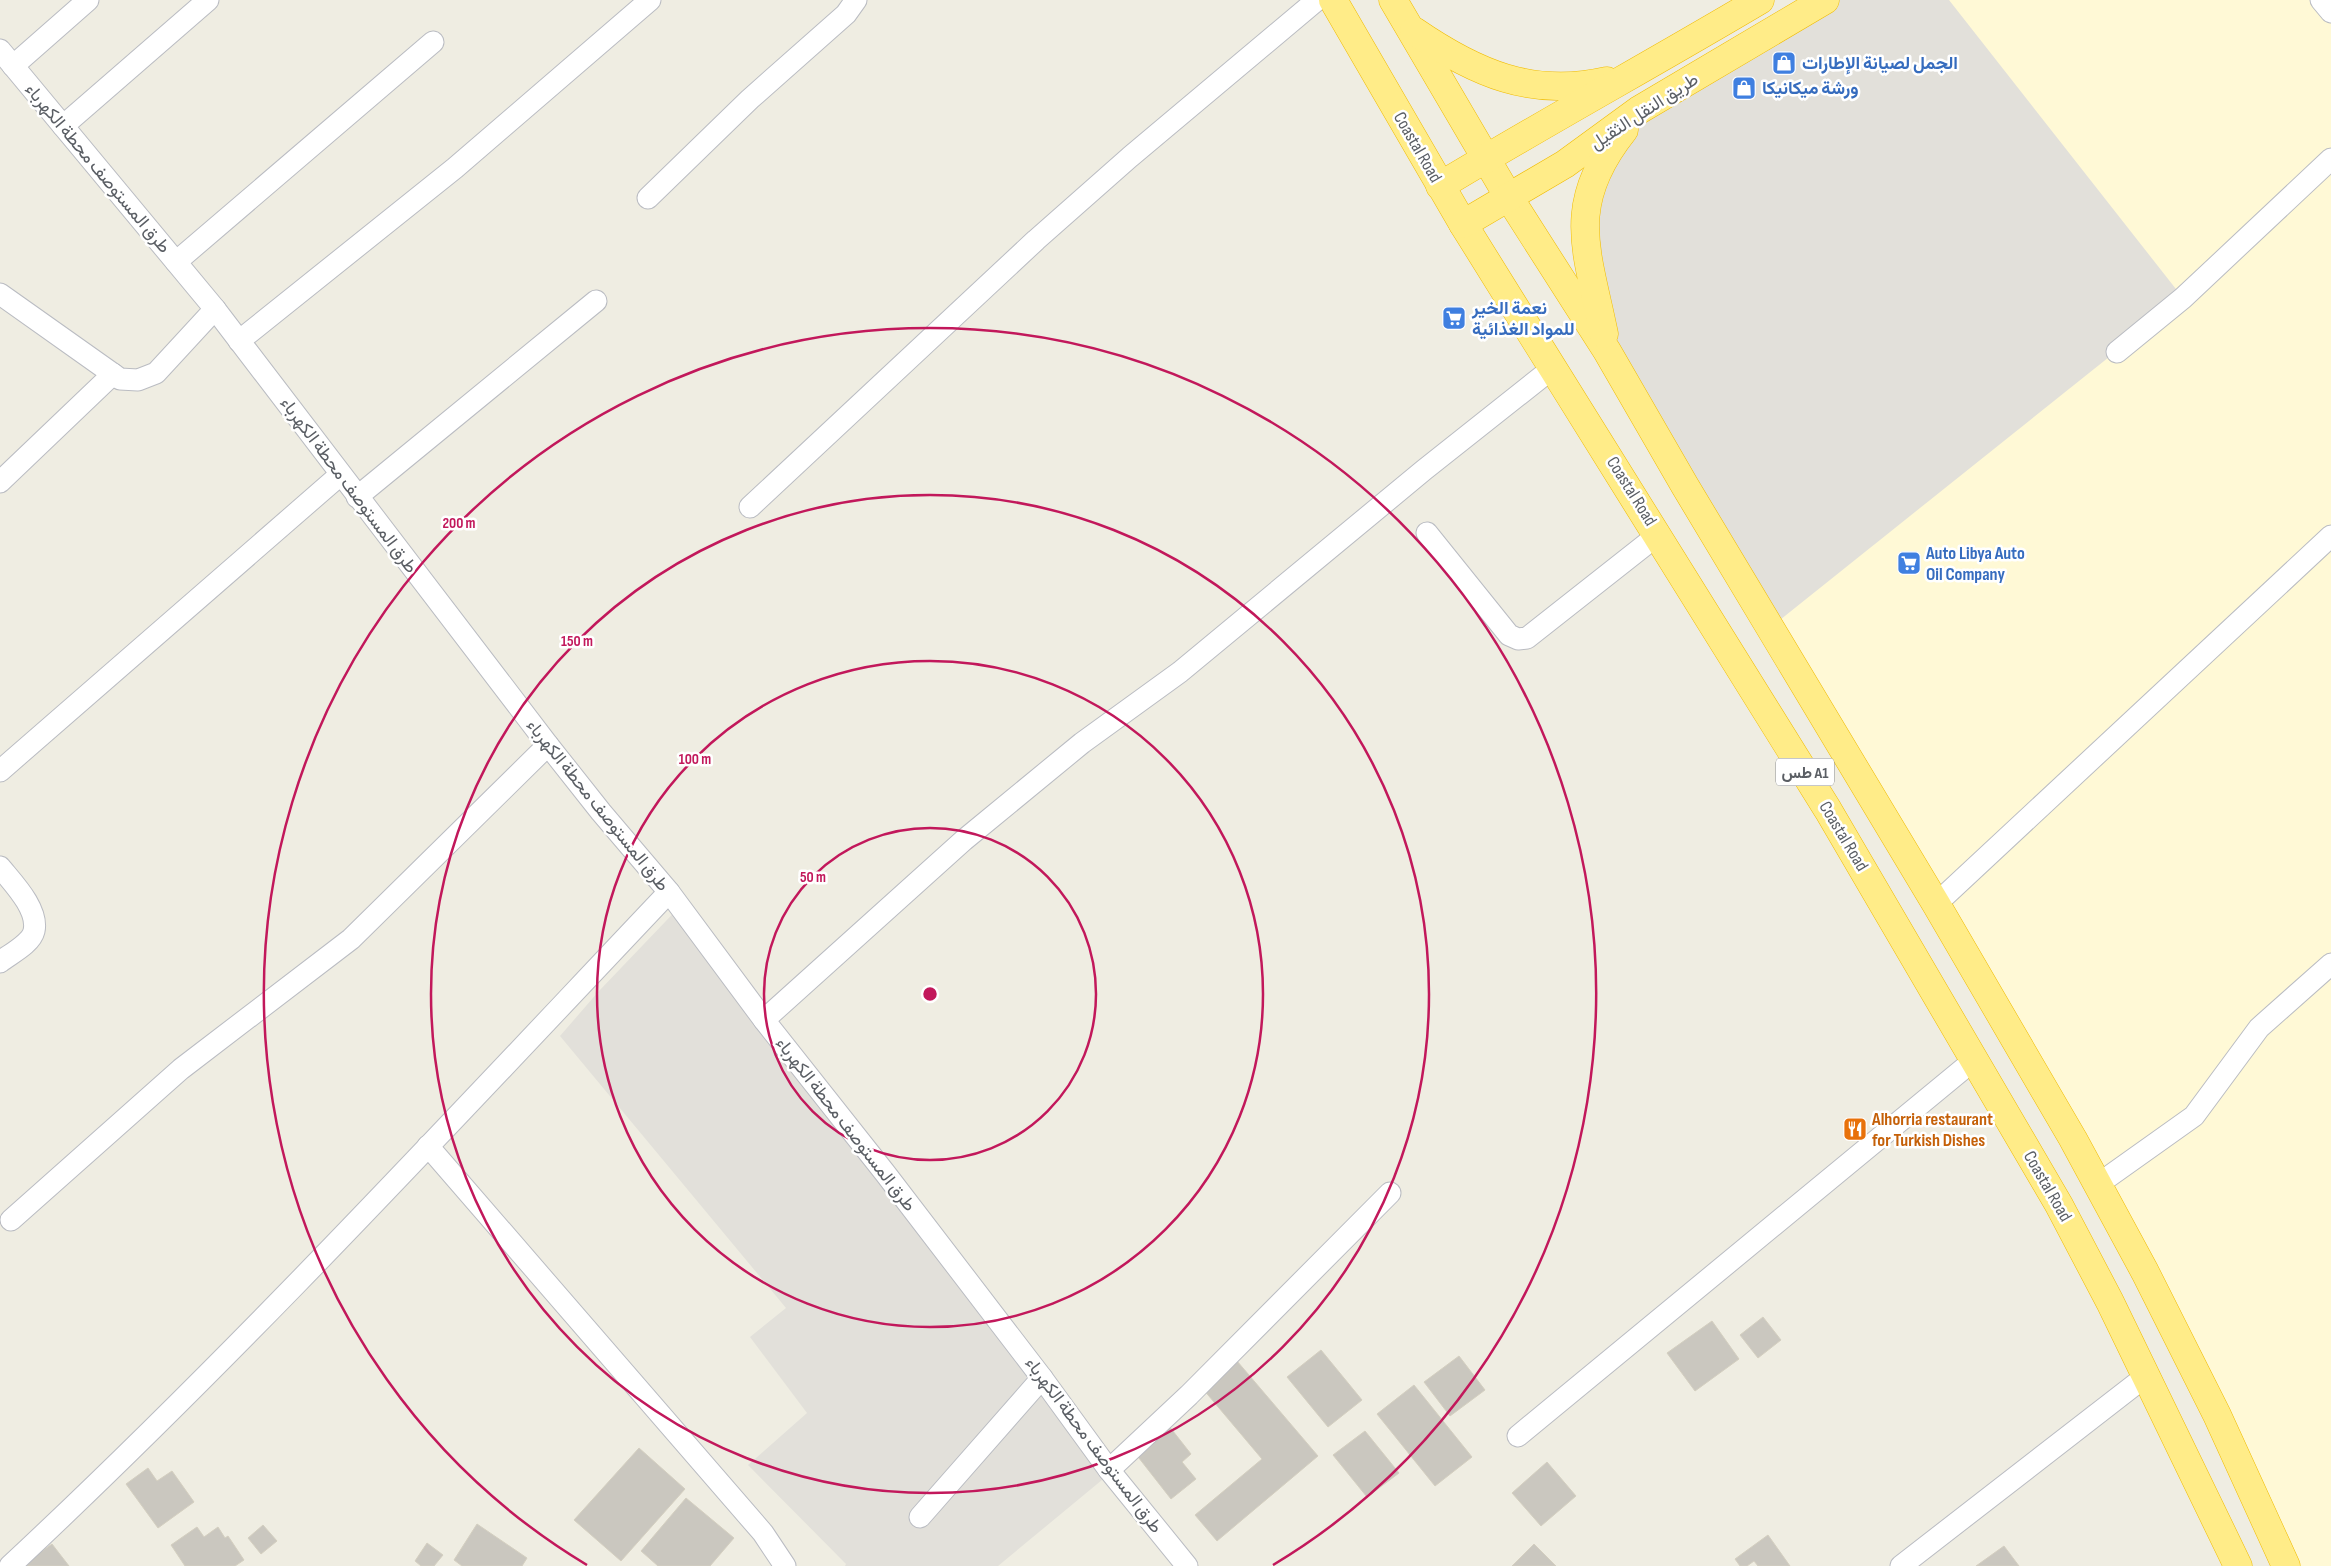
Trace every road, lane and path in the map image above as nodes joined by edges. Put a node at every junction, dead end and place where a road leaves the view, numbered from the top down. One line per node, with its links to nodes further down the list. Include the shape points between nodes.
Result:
1 (88, 0): 14 (street)
2 (208, 0): 17 (street)
3 (650, 0): 28 (street, via 455,168)
4 (856, 0): 22 (street, via 846,14 750,99)
5 (1317, 0): 36 (street, via 1043,234)
6 (1333, 0): 20 (highway, Coastal Road / طس A1)
7 (1393, 0): 12 (highway, طس A1)
8 (1760, 0): 15 (highway, طريق النقل الثقيل)
9 (1825, 0): 16 (highway, طريق النقل الثقيل)
10 (2321, 0): 11 (street)
11 (2331, 12)
12 (1408, 28): 15 (highway, via 1443,51 1508,81 1545,87 1576,86); 18 (highway, طس A1)
13 (432, 42): 24 (street)
14 (7, 58): 17 (street, طرق المستوصف محطة الكهرباء)
15 (1633, 75): 18 (highway, طريق النقل الثقيل)
16 (1640, 110): 21 (highway, طريق النقل الثقيل, via 1565,164); 29 (highway, via 1604,157 1588,194 1584,213 1586,256)
17 (63, 126): 24 (street, طرق المستوصف محطة الكهرباء)
18 (1486, 159): 20 (highway, طريق النقل الثقيل); 21 (highway, طس A1)
19 (2331, 159): 30 (street, via 2182,298)
20 (1440, 186): 23 (highway, Coastal Road / طس A1)
21 (1508, 196): 23 (highway, طريق النقل الثقيل); 29 (highway, طس A1)
22 (648, 198)
23 (1463, 224): 31 (highway, Coastal Road / طس A1)
24 (176, 262): 27 (street, طرق المستوصف محطة الكهرباء)
25 (0, 294): 32 (street)
26 (596, 301): 35 (street)
27 (215, 309): 28 (street, طرق المستوصف محطة الكهرباء); 32 (street, via 156,373 138,380 120,379)
28 (239, 341): 33 (street, طرق المستوصف محطة الكهرباء)
29 (1607, 351): 44 (highway, طس A1)
30 (2117, 352)
31 (1554, 367): 38 (highway, Coastal Road / طس A1); 47 (street, via 1180,672 1082,743 964,840)
32 (113, 374): 34 (street)
33 (340, 475): 35 (street, طرق المستوصف محطة الكهرباء); 41 (street)
34 (0, 482)
35 (357, 497): 40 (street, طرق المستوصف محطة الكهرباء)
36 (750, 508)
37 (1427, 533): 38 (street, via 1509,635 1518,639 1527,638)
38 (1658, 534): 48 (highway, Coastal Road / طس A1, via 1868,875)
39 (2331, 536): 44 (street)
40 (548, 745): 43 (street, طرق المستوصف محطة الكهرباء); 52 (street, via 351,939 181,1069)
41 (0, 771)
42 (0, 867): 45 (street, via 25,897 34,918 34,932)
43 (669, 892): 47 (street, طرق المستوصف محطة الكهرباء); 49 (street)
44 (1936, 904): 50 (highway, طس A1)
45 (0, 962)
46 (2331, 964): 50 (street, via 2259,1028 2194,1116)
47 (764, 1020): 54 (street, طرق المستوصف محطة الكهرباء)
48 (1974, 1060): 53 (highway, Coastal Road / طس A1, via 2060,1205); 55 (street)
49 (428, 1146): 58 (street, via 123,1460); 59 (street, via 763,1533)
50 (2097, 1185): 63 (highway, طس A1, via 2217,1415)
51 (1390, 1193): 56 (street)
52 (11, 1220)
53 (2146, 1376): 61 (street); 62 (highway, Coastal Road / طس A1)
54 (1042, 1378): 56 (street, طرق المستوصف محطة الكهرباء); 57 (street)
55 (1518, 1436)
56 (1109, 1470): 60 (street, طرق المستوصف محطة الكهرباء)
57 (920, 1517)
58 (10, 1566)
59 (785, 1566)
60 (1187, 1566)
61 (1901, 1566)
62 (2238, 1566)
63 (2286, 1566)

